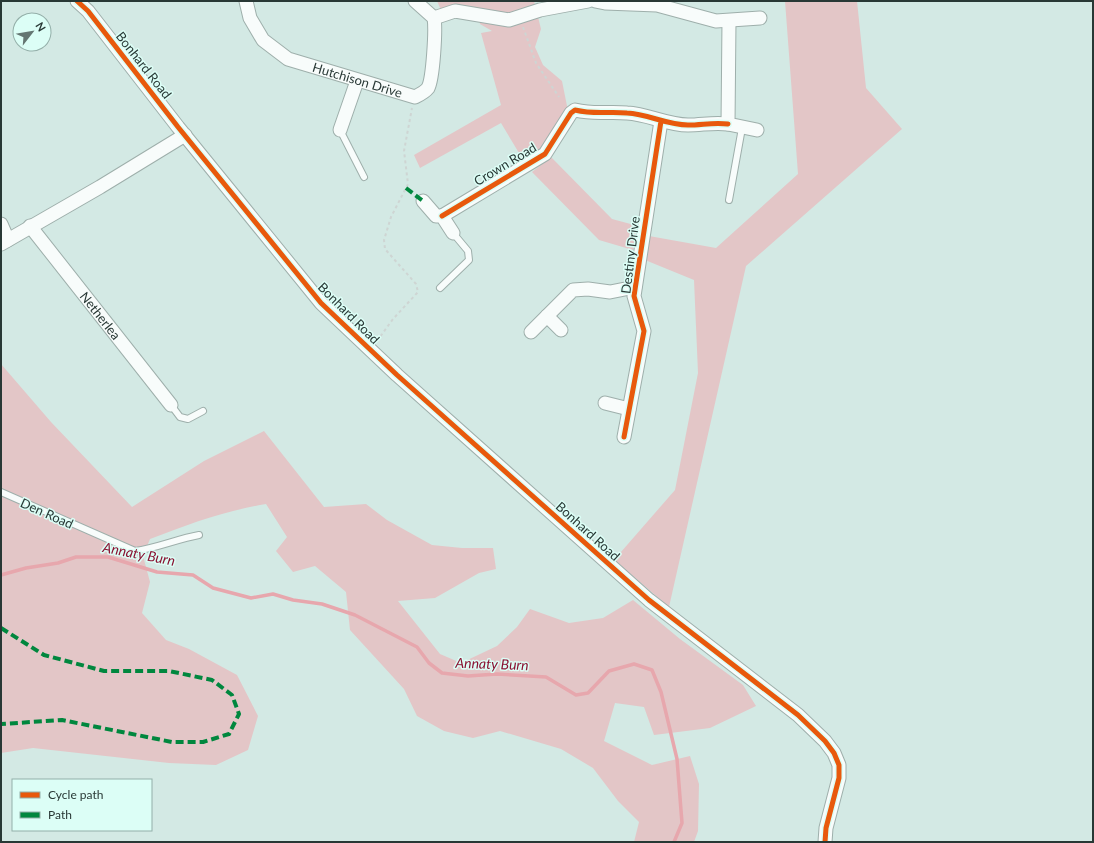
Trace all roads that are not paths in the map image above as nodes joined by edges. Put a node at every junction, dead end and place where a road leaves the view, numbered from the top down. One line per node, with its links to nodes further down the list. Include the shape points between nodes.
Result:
1 (77, 1): 6 (street, Bonhard Road)
2 (246, 1): 11 (street, Hutchison Drive, via 250,18 263,40 288,59)
3 (415, 1): 8 (street)
4 (588, 1): 7 (street)
5 (595, 1): 10 (street, via 657,5 699,18)
6 (90, 6): 17 (street, Bonhard Road)
7 (538, 6): 8 (street, via 509,20 455,11)
8 (434, 18): 11 (street, Hutchison Drive, via 436,34 432,77 427,88 415,97)
9 (760, 18): 10 (street)
10 (729, 20): 13 (street)
11 (357, 81): 15 (street)
12 (661, 121): 13 (street, Crown Road, via 688,125 714,122); 21 (street, Crown Road, via 638,113 591,114 575,110 545,154); 26 (street, Destiny Drive)
13 (728, 124): 14 (street, Crown Road)
14 (742, 128): 16 (street, Crown Road); 19 (lane)
15 (340, 130): 18 (lane)
16 (757, 130)
17 (185, 135): 23 (street); 38 (street, Bonhard Road, via 321,303 370,350 649,600 798,715 825,741 839,765 839,778 826,828)
18 (364, 177)
19 (729, 200)
20 (422, 201): 21 (street, via 436,216)
21 (442, 216): 24 (street)
22 (1, 224): 25 (street)
23 (30, 226): 25 (street); 32 (street, Netherlea)
24 (453, 234): 27 (lane, via 468,251 469,260)
25 (5, 242)
26 (635, 287): 28 (street, via 610,292 588,288 573,290); 33 (street, Destiny Drive, via 634,296 644,331)
27 (440, 288)
28 (547, 316): 29 (street); 30 (street)
29 (561, 330)
30 (532, 332)
31 (605, 403): 33 (street)
32 (171, 405): 34 (lane, via 180,417 188,419)
33 (629, 409): 35 (street, Destiny Drive)
34 (203, 411)
35 (624, 437)
36 (1, 492): 37 (lane, Den Road, via 135,551)
37 (199, 535)
38 (825, 842)

